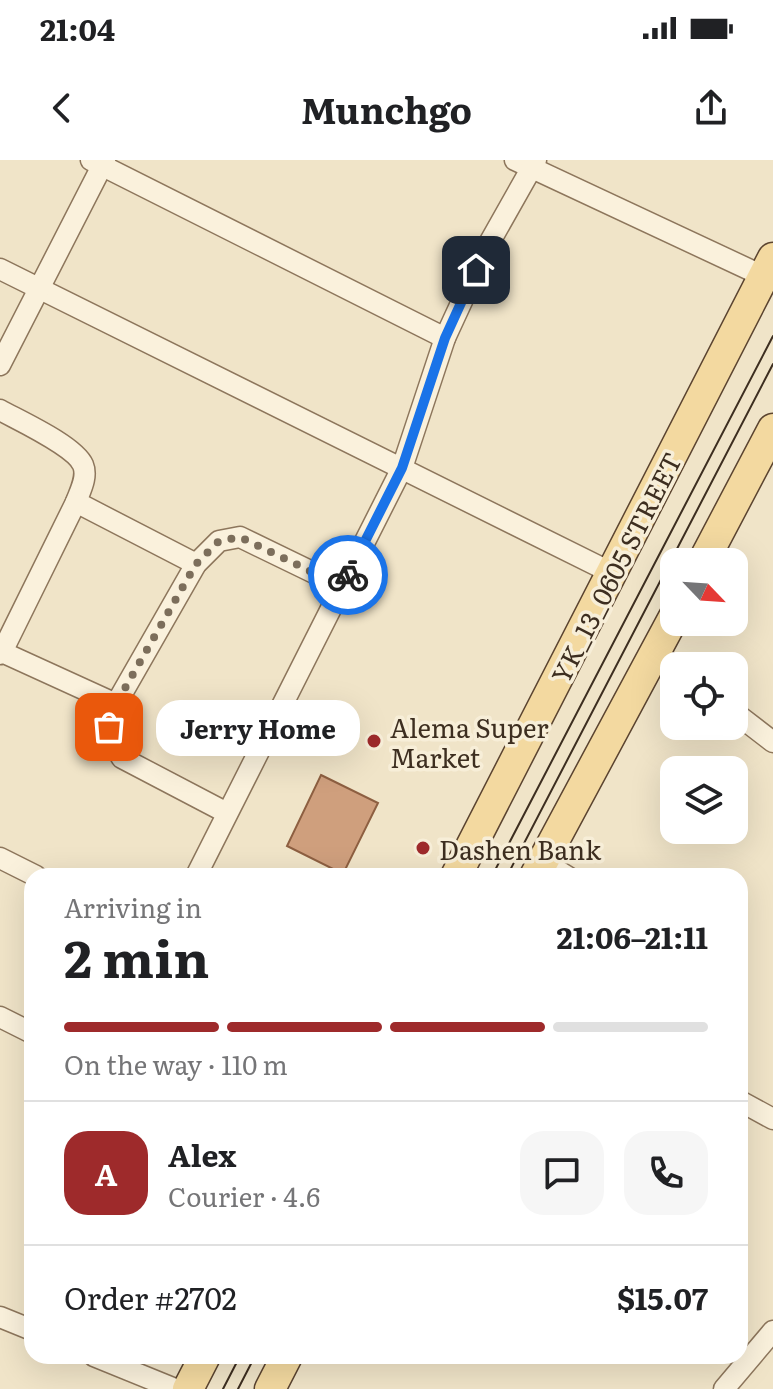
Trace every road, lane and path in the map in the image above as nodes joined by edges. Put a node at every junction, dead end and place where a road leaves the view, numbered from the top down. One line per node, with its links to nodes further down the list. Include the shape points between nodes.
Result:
1 (100, 162): 5 (street); 6 (street)
2 (528, 163): 3 (street); 6 (street)
3 (768, 267): 14 (main road, YK_13_0605 STREET)
4 (0, 269): 5 (street)
5 (38, 288): 7 (street); 10 (street)
6 (445, 338): 10 (street)
7 (0, 365)
8 (0, 410): 11 (street, via 75,453 85,480)
9 (773, 429): 12 (main road)
10 (402, 468): 14 (street); 15 (street)
11 (76, 502): 13 (street); 16 (street)
12 (710, 548)
13 (196, 564): 15 (street, via 219,541 240,537); 18 (street)
14 (612, 573): 25 (main road, YK_13_0605 STREET)
15 (343, 587): 21 (street)
16 (1, 653): 18 (street)
17 (660, 667): 23 (main road)
18 (116, 704): 21 (street, via 109,727 122,758)
19 (748, 723): 20 (street)
20 (773, 742)
21 (227, 813): 24 (street)
22 (0, 858): 26 (street)
23 (540, 866)
24 (200, 868)
25 (460, 868)
26 (24, 870)
27 (0, 1017): 28 (street)
28 (24, 1029)
29 (748, 1105): 30 (street)
30 (773, 1119)
31 (0, 1317): 32 (street)
32 (24, 1327)
33 (773, 1331): 34 (street)
34 (748, 1361)
35 (114, 1364): 39 (street)
36 (201, 1364): 40 (main road)
37 (283, 1364): 41 (main road)
38 (745, 1364): 42 (street)
39 (175, 1389)
40 (188, 1389)
41 (270, 1389)
42 (724, 1389)

